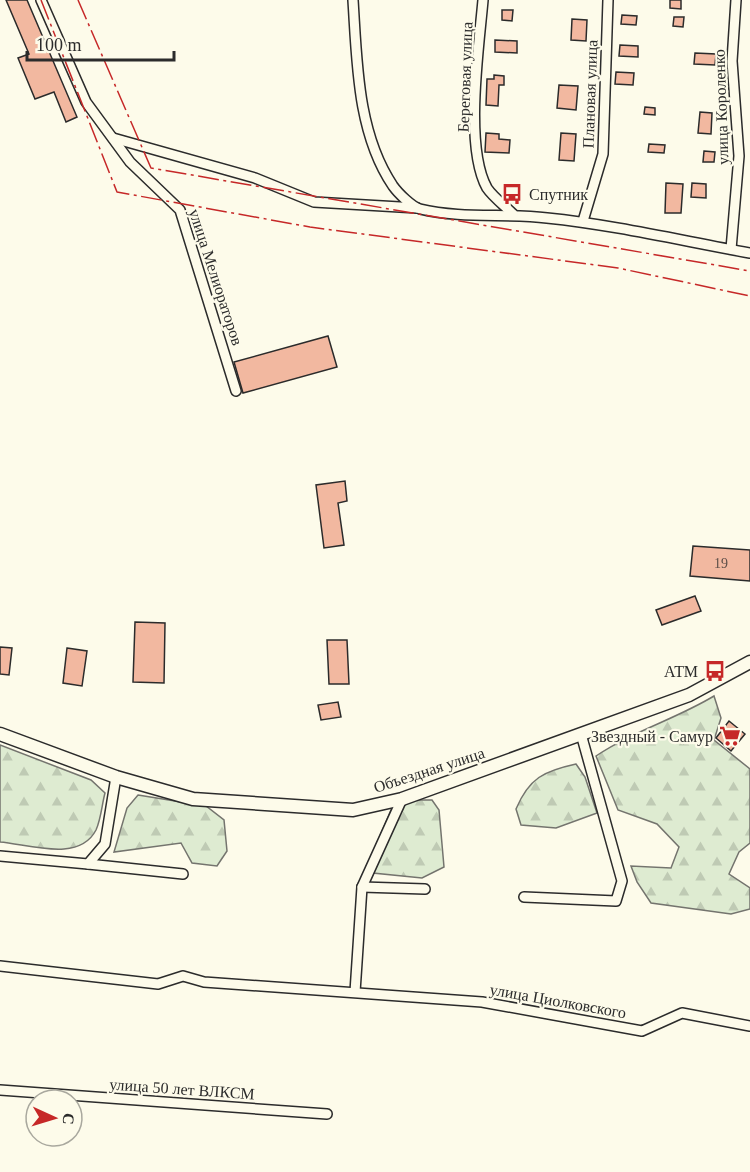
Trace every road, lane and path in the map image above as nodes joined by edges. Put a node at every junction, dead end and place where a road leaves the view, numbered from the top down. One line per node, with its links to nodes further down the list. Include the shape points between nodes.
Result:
1 (41, 0): 6 (street, улица Мелиораторов, via 86,102)
2 (353, 0): 7 (street, via 358,79 374,147 393,186)
3 (483, 0): 8 (street, Береговая улица, via 475,101 478,166 488,189)
4 (608, 0): 9 (street, Плановая улица, via 603,154)
5 (736, 0): 10 (street, улица Короленко, via 732,61 740,156)
6 (113, 138): 7 (street, via 255,178 314,202); 12 (street, улица Мелиораторов, via 130,162 180,210)
7 (417, 208): 8 (street, via 450,215)
8 (513, 214): 9 (street)
9 (583, 221): 10 (street)
10 (731, 249): 11 (street)
11 (750, 253)
12 (236, 391)
13 (750, 662): 15 (main road, Объездная улица, via 689,695)
14 (0, 734): 16 (main road, Объездная улица)
15 (581, 734): 17 (main road, Объездная улица); 23 (street, via 622,881 616,901)
16 (116, 777): 17 (main road, Объездная улица, via 204,800 353,810); 19 (street, via 105,844)
17 (402, 800): 21 (street)
18 (0, 856): 19 (street)
19 (88, 864): 20 (street)
20 (183, 874)
21 (362, 887): 22 (street); 25 (street)
22 (425, 889)
23 (524, 897)
24 (0, 966): 25 (street, улица Циолковского, via 158,984 183,976 204,982)
25 (355, 992): 26 (street, улица Циолковского, via 482,1002 642,1031 681,1013)
26 (750, 1026)
27 (0, 1090): 28 (street, улица 50 лет ВЛКСМ)
28 (327, 1114)

